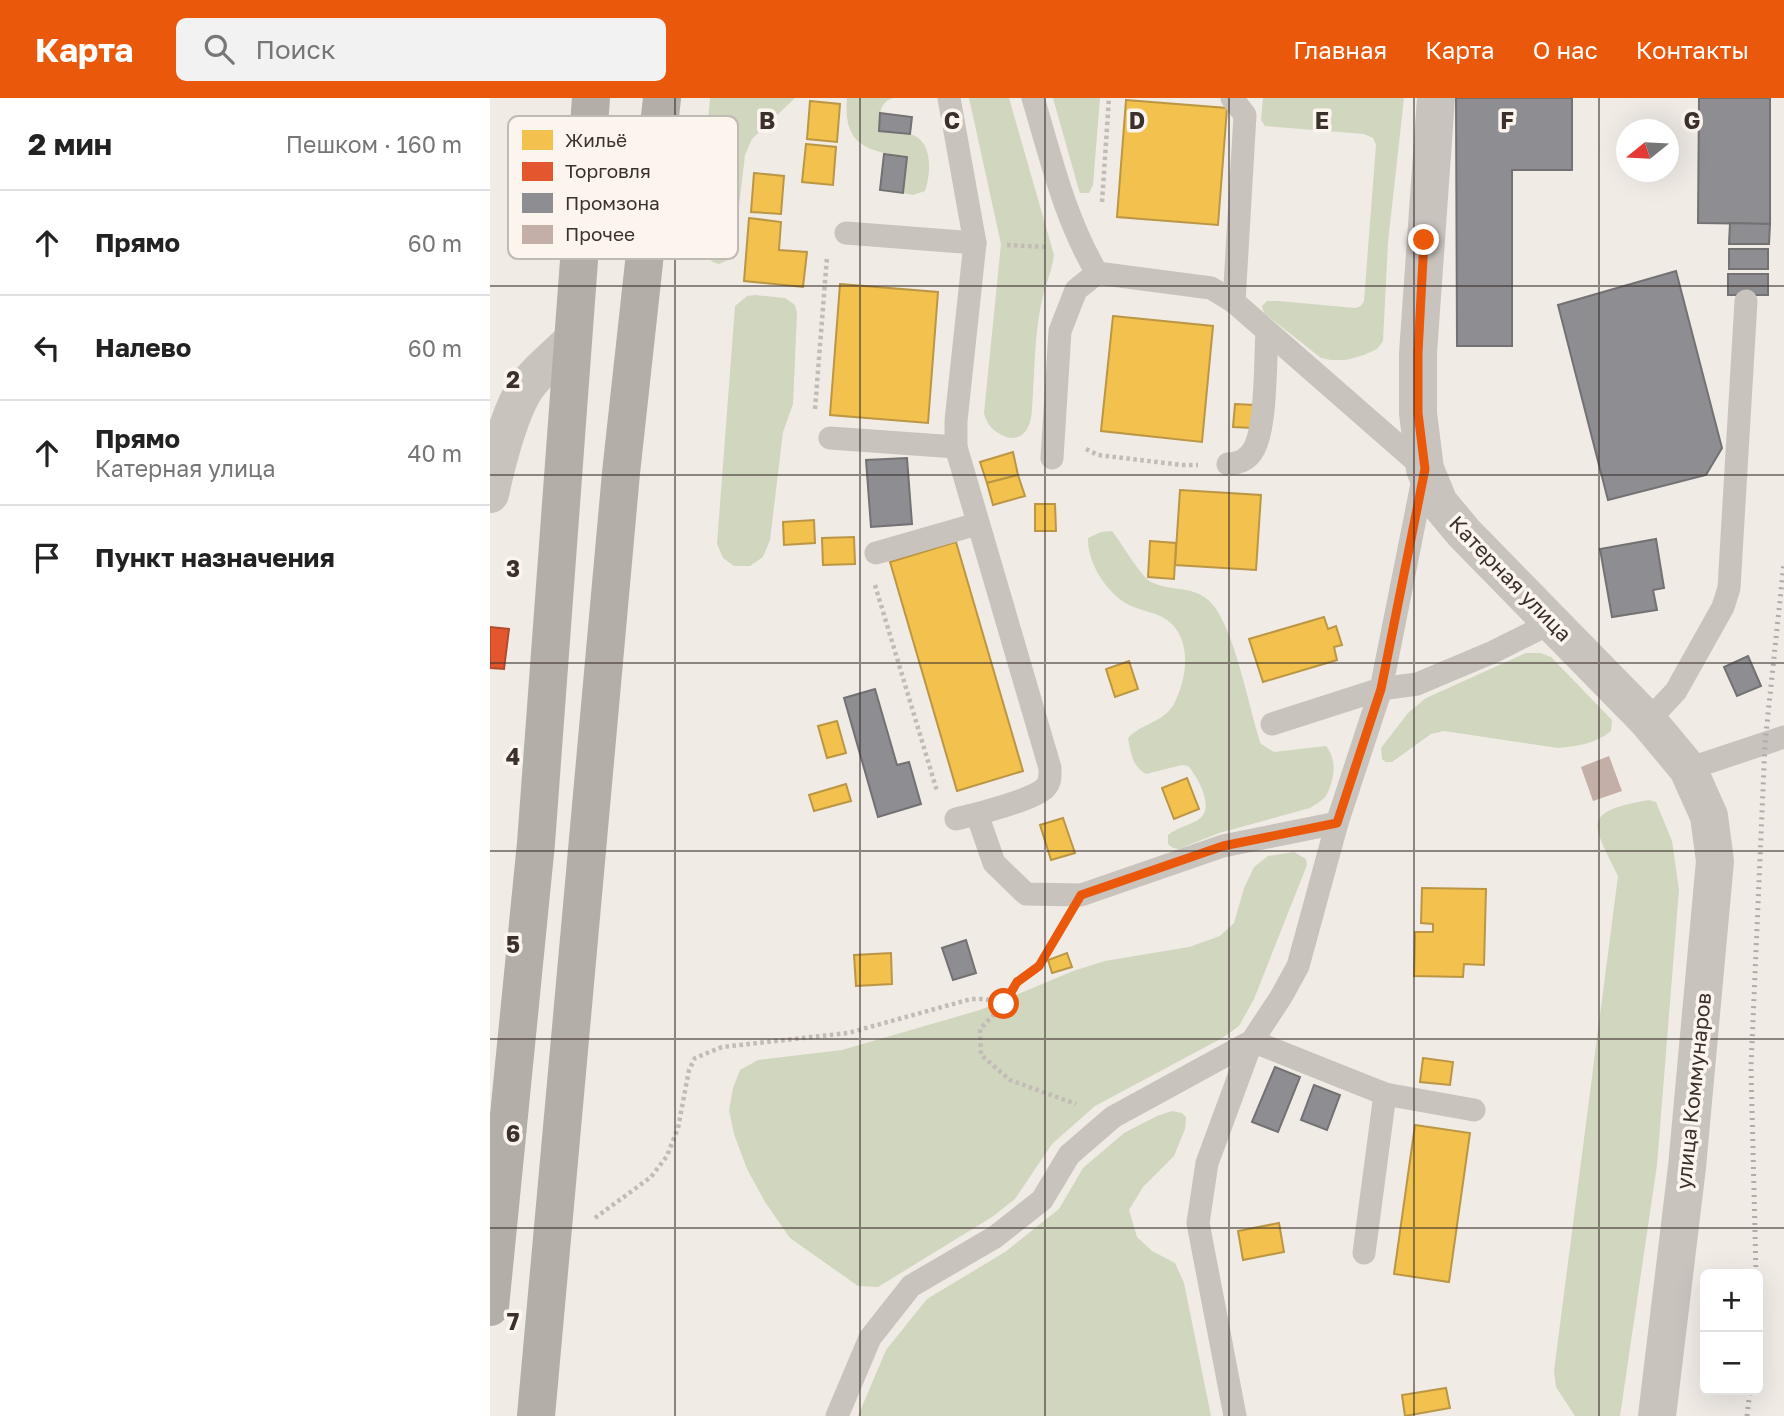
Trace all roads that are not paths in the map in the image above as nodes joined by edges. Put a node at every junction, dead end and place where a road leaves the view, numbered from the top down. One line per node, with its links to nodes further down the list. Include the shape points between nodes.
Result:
1 (592, 98): 7 (highway)
2 (662, 98): 8 (highway)
3 (949, 98): 10 (lane)
4 (1033, 98): 13 (lane, via 1067,212)
5 (1232, 98): 15 (lane, via 1245,114)
6 (1436, 98): 22 (street, Катерная улица, via 1418,353 1418,413)
7 (591, 116)
8 (660, 116)
9 (846, 233): 10 (lane)
10 (975, 243): 19 (lane)
11 (579, 259): 17 (highway)
12 (644, 259): 39 (highway)
13 (1097, 273): 15 (lane, via 1211,288); 20 (lane, via 1076,290 1060,331)
14 (1746, 301): 28 (lane, via 1729,588 1676,691)
15 (1234, 302): 16 (lane)
16 (1267, 332): 21 (lane, via 1261,432 1252,452 1241,462); 22 (lane)
17 (573, 341): 23 (street, via 528,384 496,463); 35 (highway, via 536,843)
18 (830, 438): 19 (lane)
19 (956, 447): 24 (lane)
20 (1052, 458)
21 (1228, 464)
22 (1425, 469): 26 (street, Катерная улица, via 1439,503); 27 (lane)
23 (490, 494)
24 (977, 524): 25 (lane); 32 (lane, via 1050,780 1032,796 967,817 994,863 1026,894 1081,895 1223,846)
25 (876, 553)
26 (1551, 623): 27 (lane, via 1417,684); 28 (street, Катерная улица)
27 (1381, 689): 29 (lane); 32 (lane)
28 (1648, 721): 31 (street, Катерная улица)
29 (1272, 724)
30 (1784, 737): 31 (lane)
31 (1688, 769): 42 (street, улица Коммунаров, via 1709,816 1715,861 1687,1167)
32 (1337, 823): 33 (lane, via 1298,966)
33 (1252, 1041): 34 (lane); 40 (lane, via 1113,1117 1069,1155 1042,1200 995,1237 911,1286 870,1338); 41 (lane, via 1208,1163 1198,1223)
34 (1385, 1094): 36 (lane); 37 (lane)
35 (500, 1100): 38 (highway)
36 (1474, 1111)
37 (1364, 1253)
38 (490, 1307)
39 (536, 1416)
40 (837, 1416)
41 (1235, 1416)
42 (1657, 1416)

